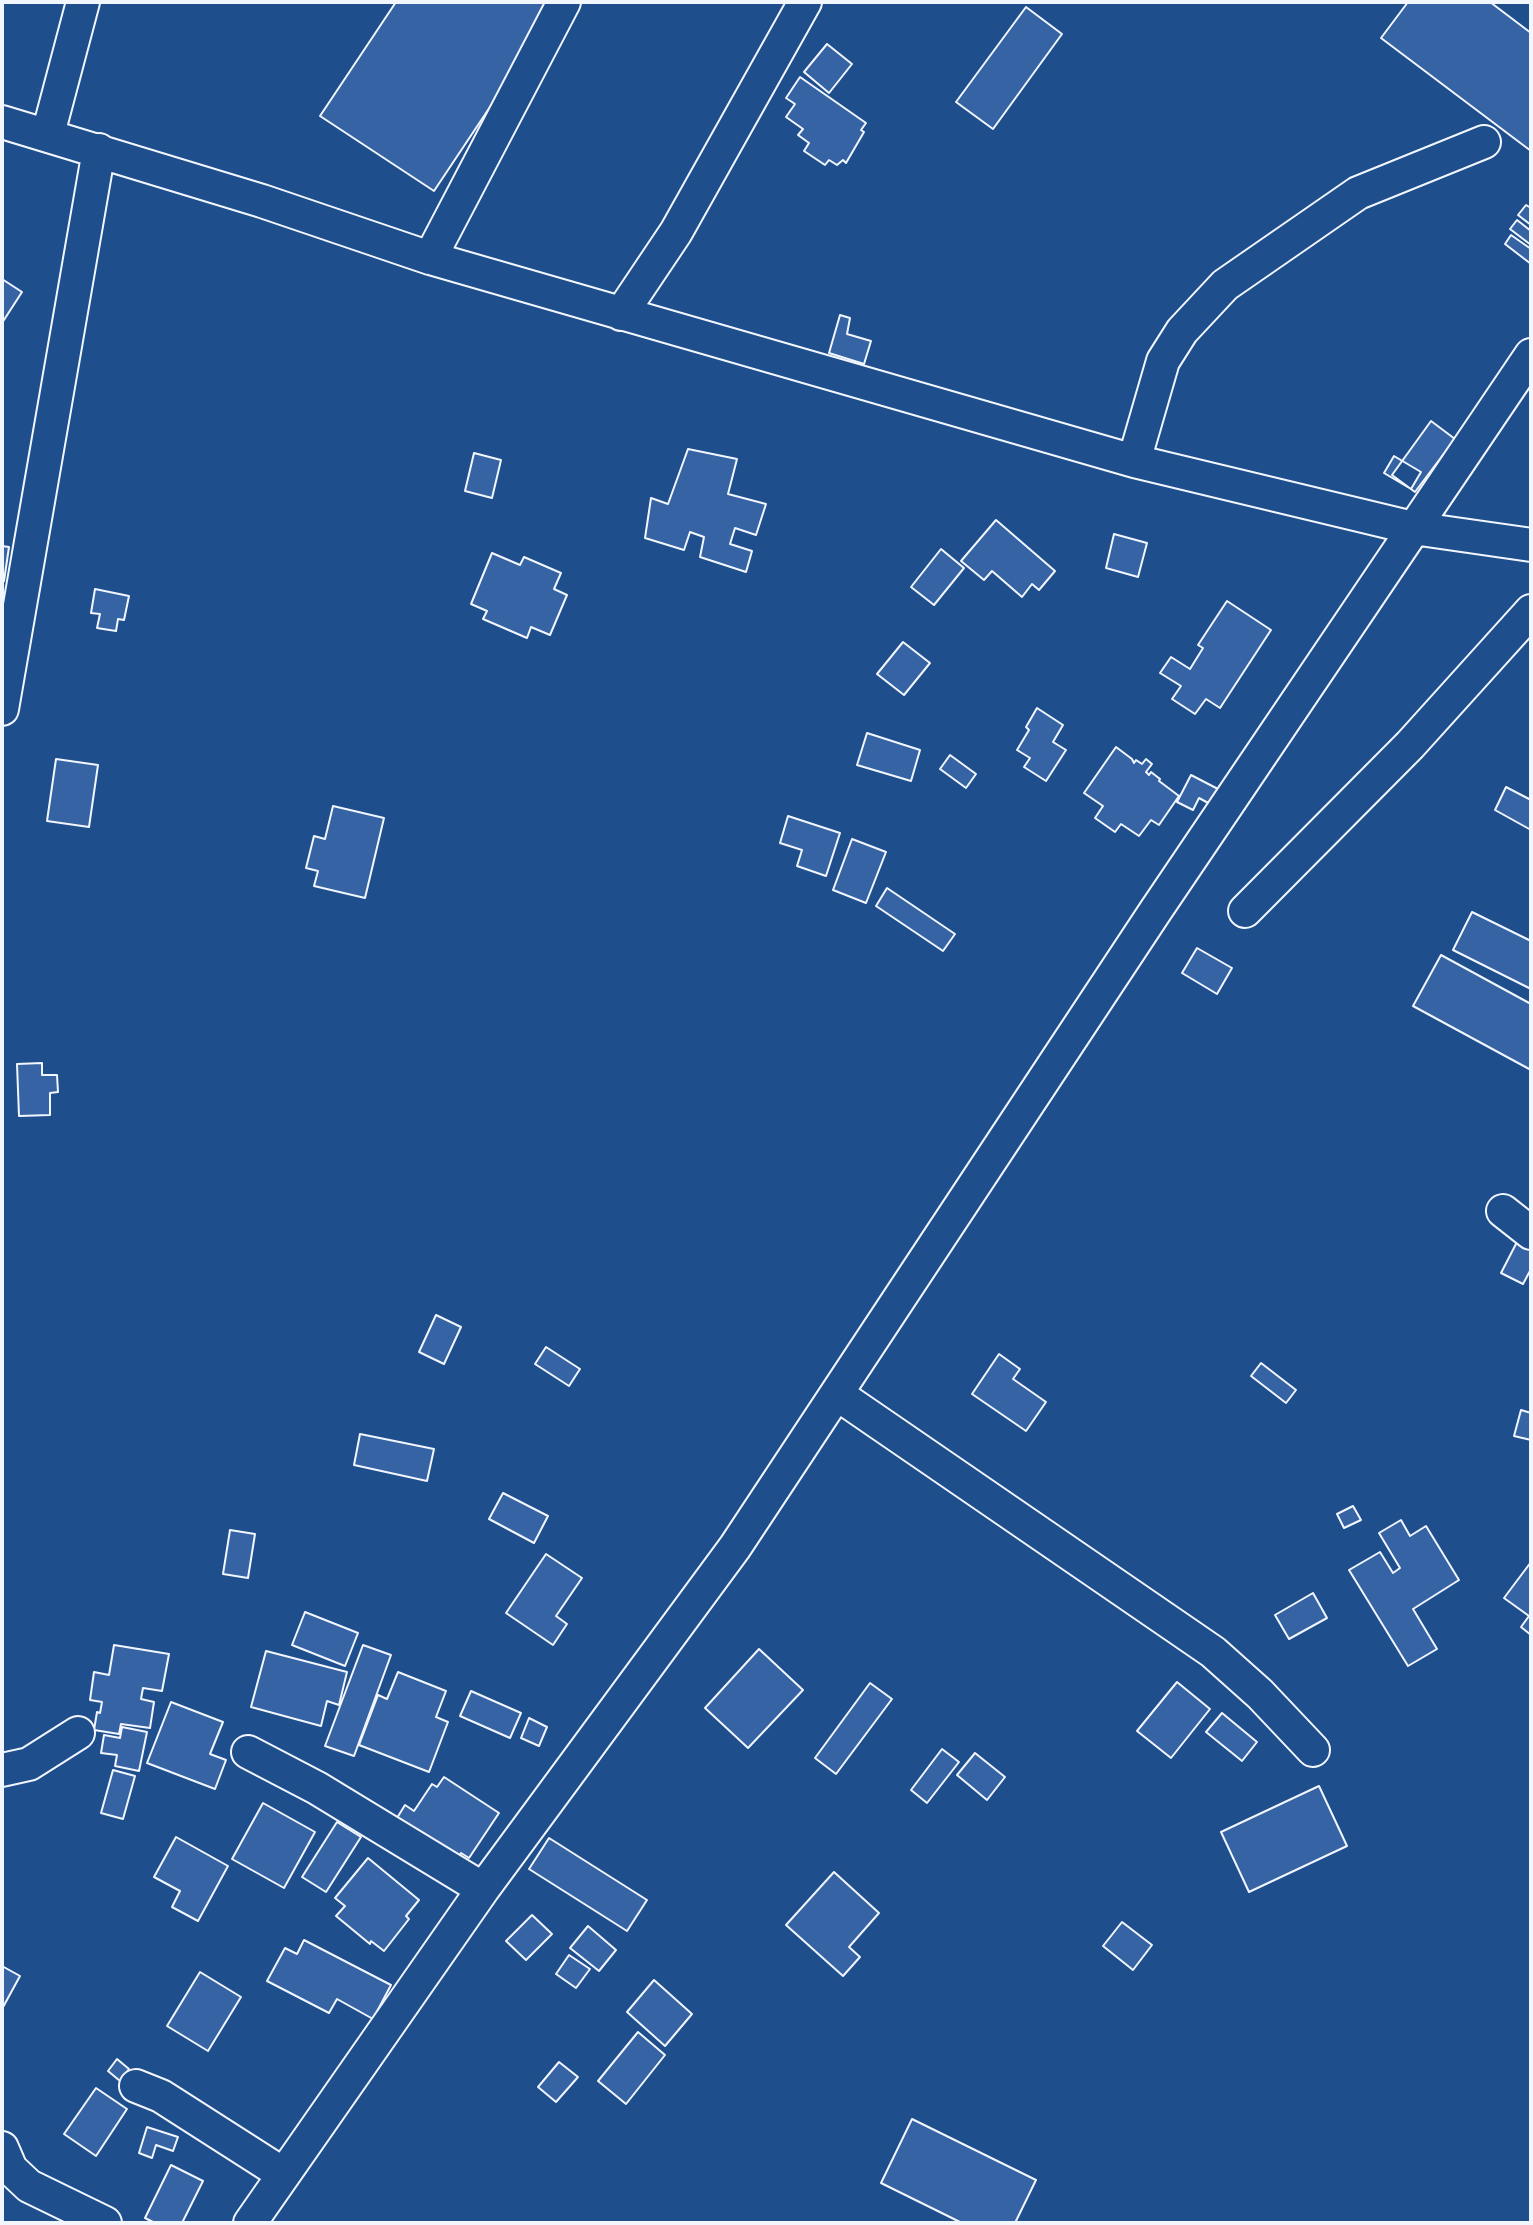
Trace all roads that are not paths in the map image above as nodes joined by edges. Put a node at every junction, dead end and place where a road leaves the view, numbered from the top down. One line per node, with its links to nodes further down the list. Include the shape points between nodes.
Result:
1 (83, 2): 5 (street)
2 (564, 2): 8 (street)
3 (805, 2): 9 (street, via 676,232)
4 (2, 122): 5 (street)
5 (48, 134): 7 (street)
6 (1484, 142): 11 (street, via 1358,193 1225,285 1182,331 1163,361)
7 (99, 150): 8 (street); 15 (street)
8 (430, 258): 9 (street)
9 (621, 314): 11 (street)
10 (1531, 355): 12 (street)
11 (1134, 461): 12 (street)
12 (1413, 528): 13 (street); 19 (street)
13 (1531, 545)
14 (1531, 611): 16 (street, via 1410,745)
15 (2, 709)
16 (1245, 911)
17 (1503, 1211): 18 (street)
18 (1531, 1233)
19 (837, 1394): 21 (street, via 1213,1652); 24 (street, via 735,1547)
20 (78, 1733): 23 (street, via 29,1764)
21 (1313, 1750)
22 (248, 1752): 24 (street)
23 (2, 1770)
24 (483, 1889): 27 (street)
25 (136, 2086): 27 (street, via 161,2096)
26 (2, 2148): 28 (street, via 11,2169 29,2186)
27 (283, 2174): 29 (street)
28 (105, 2223)
29 (250, 2223)

